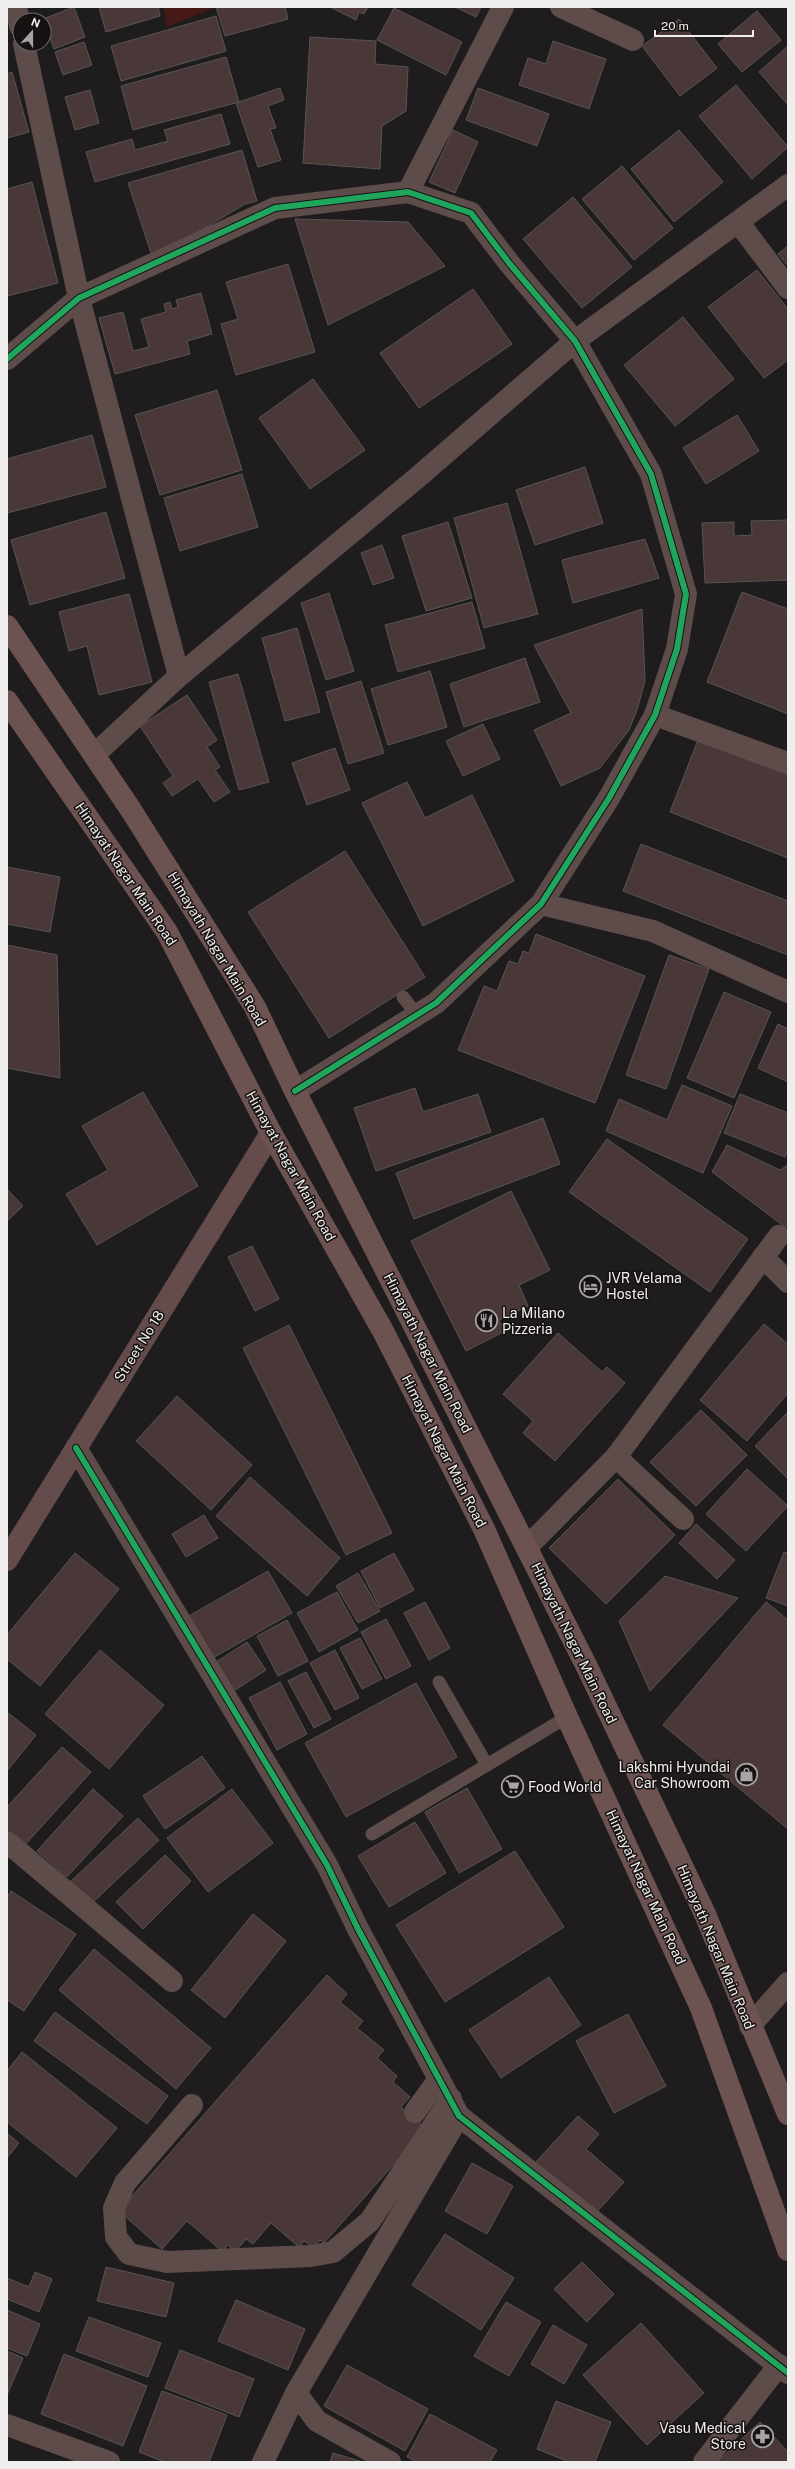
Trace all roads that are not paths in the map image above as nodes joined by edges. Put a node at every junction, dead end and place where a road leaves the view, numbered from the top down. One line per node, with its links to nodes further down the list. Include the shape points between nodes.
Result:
1 (503, 7): 6 (street)
2 (561, 7): 3 (street)
3 (632, 40)
4 (26, 52): 9 (street)
5 (788, 185): 7 (street)
6 (408, 192): 9 (street, via 275,208); 10 (street, via 471,213 509,264)
7 (738, 222): 8 (street); 10 (street)
8 (788, 288)
9 (79, 298): 11 (street); 13 (street)
10 (575, 342): 13 (street); 15 (street, via 652,474 686,594 677,649)
11 (7, 360)
12 (7, 626): 16 (main road, Himayath Nagar Main Road)
13 (179, 676): 16 (street)
14 (7, 701): 23 (main road, Himayat Nagar Main Road, via 168,932)
15 (654, 715): 17 (street); 18 (street, via 609,798)
16 (94, 755): 22 (main road, Himayath Nagar Main Road, via 256,1008)
17 (788, 763)
18 (541, 904): 19 (street, via 653,931); 21 (street, via 436,1003)
19 (788, 992)
20 (403, 997): 21 (lane)
21 (417, 1015): 22 (street)
22 (295, 1091): 30 (main road, Himayath Nagar Main Road)
23 (271, 1133): 27 (street, Street No 18); 33 (main road, Himayat Nagar Main Road, via 383,1331 481,1522)
24 (779, 1236): 25 (street)
25 (763, 1257): 26 (street); 28 (street)
26 (788, 1282)
27 (76, 1448): 31 (street, Street No 18); 40 (street, via 327,1865 358,1929)
28 (616, 1457): 29 (street); 30 (street)
29 (683, 1519)
30 (527, 1547): 39 (main road, Himayath Nagar Main Road, via 704,1914)
31 (7, 1560)
32 (439, 1682): 34 (lane)
33 (567, 1717): 34 (lane); 45 (main road, Himayat Nagar Main Road, via 702,2008)
34 (487, 1765): 35 (lane)
35 (372, 1834)
36 (7, 1842): 37 (street)
37 (172, 1981)
38 (788, 1983): 39 (street)
39 (750, 2026): 44 (main road, Himayath Nagar Main Road)
40 (439, 2079): 42 (street); 43 (street)
41 (192, 2105): 42 (street, via 125,2183 114,2208 116,2238 130,2254 167,2262 311,2256 333,2252 370,2221)
42 (455, 2108): 46 (street); 47 (street)
43 (414, 2112)
44 (788, 2114)
45 (788, 2250)
46 (784, 2369): 52 (street)
47 (296, 2393): 50 (street); 51 (street, via 317,2421)
48 (7, 2425): 49 (street)
49 (109, 2462)
50 (263, 2462)
51 (390, 2462)
52 (704, 2462)

